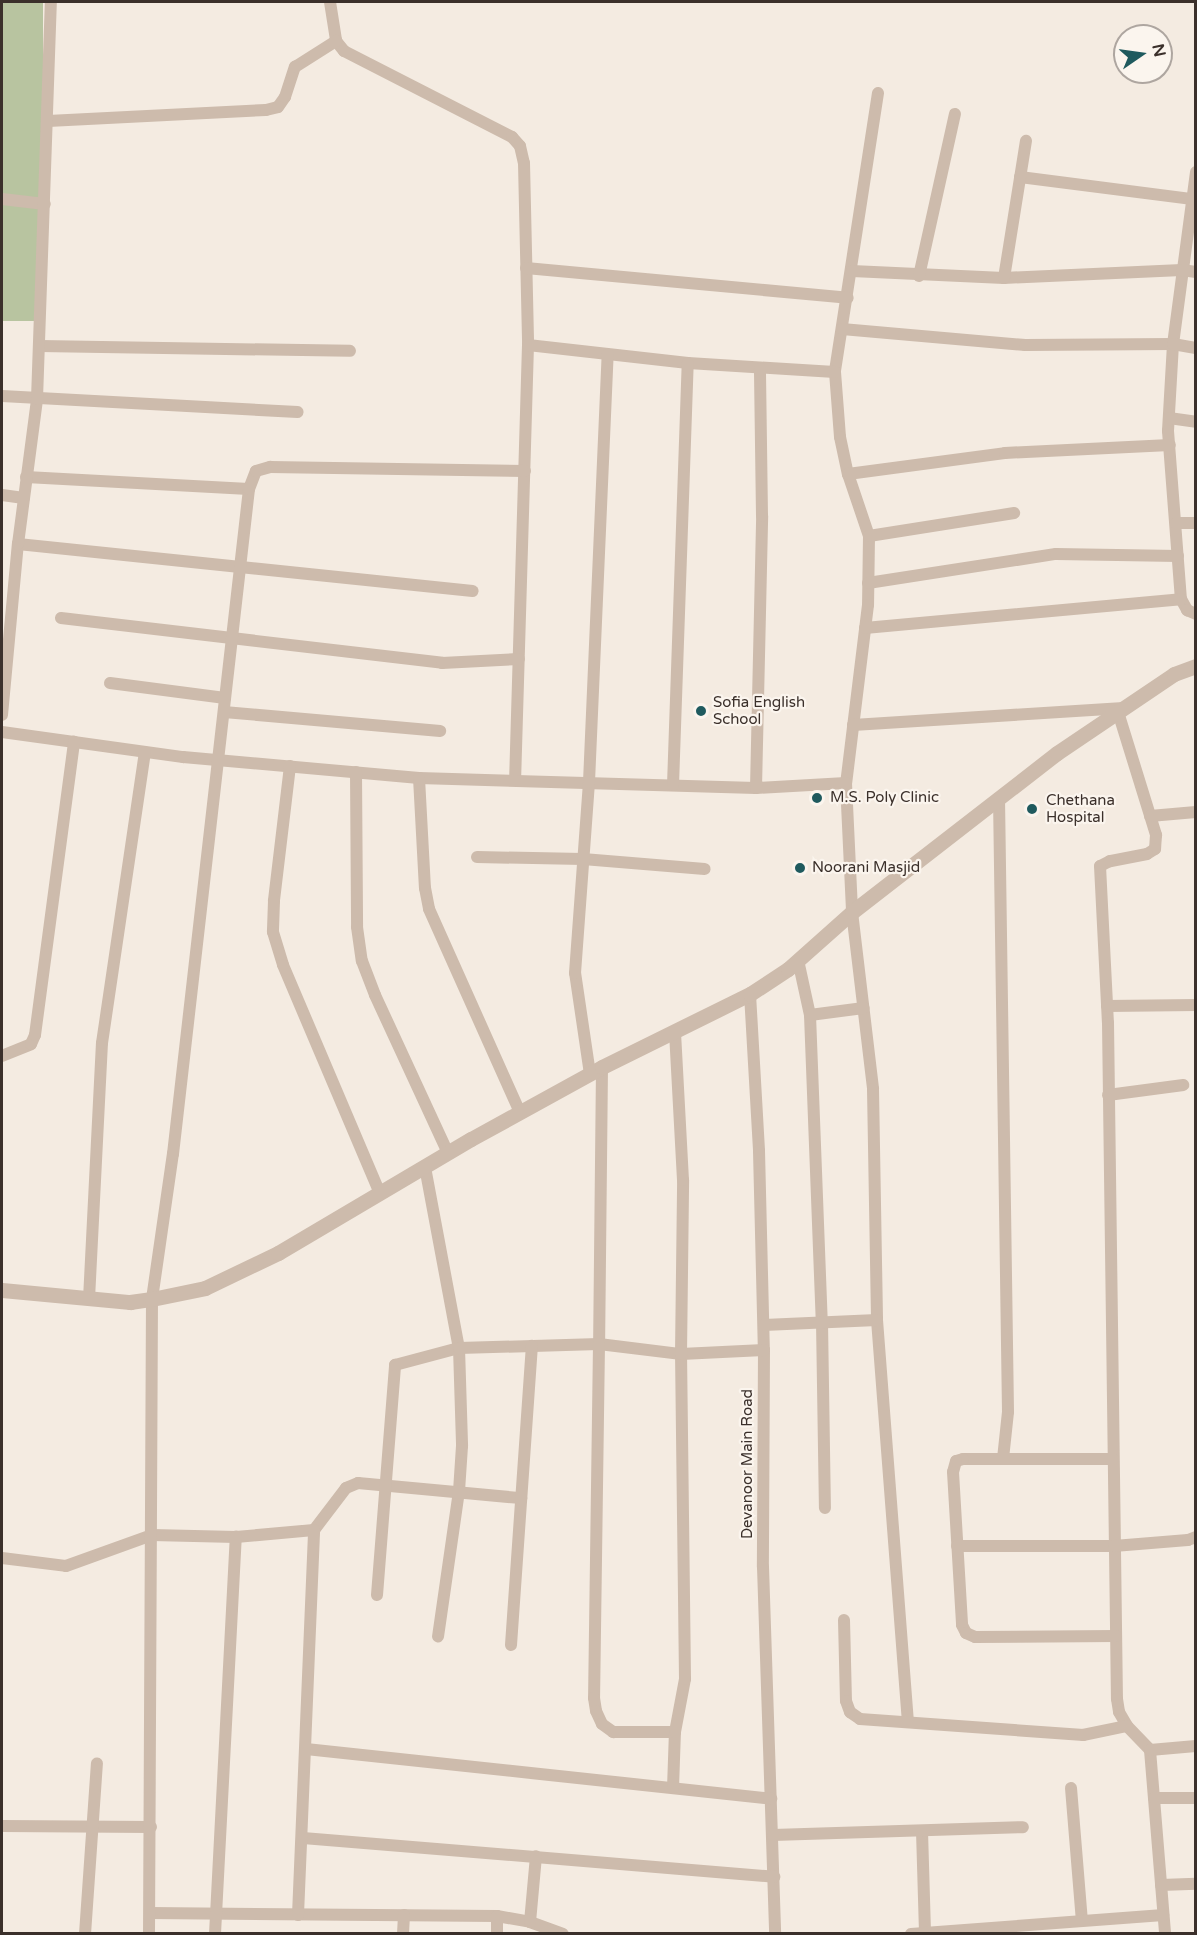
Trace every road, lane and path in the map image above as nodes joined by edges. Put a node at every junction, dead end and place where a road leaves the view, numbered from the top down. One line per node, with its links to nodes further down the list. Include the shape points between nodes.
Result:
1 (51, 2): 6 (street)
2 (330, 2): 3 (street)
3 (336, 41): 6 (street, via 295,67 278,107); 13 (street, via 344,51 512,137 520,146 524,163)
4 (878, 93): 15 (street)
5 (955, 114): 17 (street)
6 (48, 121): 12 (street)
7 (1026, 141): 9 (street)
8 (1196, 172): 10 (street)
9 (1020, 177): 10 (street); 18 (street)
10 (1193, 191): 14 (street)
11 (2, 199): 12 (street)
12 (45, 204): 23 (street)
13 (526, 268): 19 (street); 22 (street)
14 (1182, 270): 16 (street); 18 (street); 21 (street)
15 (852, 271): 17 (street); 19 (street)
16 (1196, 272)
17 (919, 276): 18 (street)
18 (1004, 278)
19 (848, 298): 20 (street)
20 (842, 330): 21 (street, via 1024,345); 29 (street)
21 (1173, 344): 24 (street); 33 (street)
22 (528, 345): 26 (street); 36 (street)
23 (40, 346): 25 (street); 31 (street)
24 (1196, 348)
25 (350, 351)
26 (608, 354): 27 (street); 76 (street)
27 (688, 363): 28 (street); 78 (street)
28 (760, 369): 29 (street); 79 (street, via 762,516)
29 (835, 372): 37 (street, via 840,437)
30 (2, 396): 31 (street)
31 (37, 399): 32 (street); 38 (street)
32 (298, 412)
33 (1169, 418): 34 (street); 35 (street)
34 (1196, 422)
35 (1170, 445): 37 (street, via 1005,453); 44 (street)
36 (525, 471): 39 (street, via 270,467 256,471); 59 (street)
37 (848, 474): 45 (street)
38 (26, 477): 39 (street); 41 (street)
39 (249, 489): 48 (street)
40 (2, 495): 41 (street)
41 (24, 498): 46 (street)
42 (1014, 513): 45 (street)
43 (1196, 523): 44 (street)
44 (1176, 524): 47 (street)
45 (869, 536): 51 (street)
46 (18, 544): 48 (street); 50 (street)
47 (1178, 556): 51 (street, via 1056,554); 53 (street)
48 (238, 568): 52 (street); 57 (street)
49 (2, 572): 50 (street)
50 (15, 573): 58 (street)
51 (868, 582): 56 (street)
52 (473, 591)
53 (1181, 600): 54 (street, via 1187,610); 56 (street)
54 (1196, 614)
55 (61, 618): 57 (street)
56 (865, 628): 66 (street)
57 (234, 638): 59 (street, via 442,663); 62 (street)
58 (4, 652): 65 (street)
59 (519, 659): 75 (street)
60 (1196, 666): 63 (street, via 1174,674)
61 (110, 683): 62 (street)
62 (225, 699): 64 (street)
63 (1121, 710): 66 (street); 80 (street); 82 (street)
64 (224, 712): 67 (street); 71 (street)
65 (2, 715)
66 (853, 725): 77 (street)
67 (440, 731)
68 (2, 732): 69 (street)
69 (74, 742): 70 (street); 94 (street, via 35,1035 31,1044)
70 (145, 752): 71 (street); 103 (street, via 101,1052)
71 (218, 760): 72 (street); 104 (street, via 173,1154)
72 (290, 766): 73 (street); 101 (street, via 273,932 283,965)
73 (356, 772): 74 (street); 99 (street, via 357,927 362,961)
74 (418, 778): 75 (street); 98 (street, via 429,909)
75 (515, 780): 76 (street)
76 (589, 782): 78 (street); 84 (street)
77 (846, 783): 79 (street); 86 (street)
78 (673, 785): 79 (street)
79 (756, 788)
80 (999, 798): 86 (street); 113 (street, via 1008,1412)
81 (1196, 812): 82 (street)
82 (1150, 816): 90 (street, via 1155,849 1100,866)
83 (477, 857): 84 (street)
84 (582, 860): 85 (street); 95 (street, via 575,973)
85 (705, 869)
86 (852, 912): 87 (street); 91 (street)
87 (798, 960): 88 (street); 92 (street)
88 (750, 994): 93 (street); 107 (street, Devanoor Main Road)
89 (1196, 1005): 90 (street)
90 (1107, 1006): 97 (street)
91 (864, 1008): 92 (street); 105 (street, via 873,1089)
92 (810, 1015): 106 (street)
93 (675, 1033): 95 (street); 112 (street, via 683,1180)
94 (2, 1056)
95 (596, 1070): 98 (street); 108 (street)
96 (1184, 1085): 97 (street)
97 (1108, 1095): 114 (street)
98 (520, 1112): 99 (street)
99 (448, 1153): 100 (street)
100 (425, 1167): 101 (street); 110 (street)
101 (380, 1194): 104 (street, via 278,1253 205,1288)
102 (2, 1290): 103 (street)
103 (88, 1299): 104 (street)
104 (152, 1299): 120 (street)
105 (877, 1320): 106 (street); 131 (street)
106 (822, 1322): 107 (street); 118 (street)
107 (764, 1325): 111 (street, Devanoor Main Road)
108 (599, 1344): 109 (street); 112 (street); 133 (street, via 594,1698 602,1724 613,1732)
109 (532, 1346): 110 (street); 117 (street)
110 (459, 1348): 115 (street, via 395,1365); 116 (street)
111 (764, 1350): 112 (street); 142 (street, Devanoor Main Road, via 763,1567)
112 (681, 1354): 133 (street, via 686,1679)
113 (1004, 1459): 114 (street); 123 (street, via 956,1461 953,1472)
114 (1113, 1460): 124 (street)
115 (386, 1484): 116 (street); 119 (street, via 352,1484); 126 (street)
116 (459, 1491): 117 (street); 128 (street)
117 (521, 1498): 130 (street)
118 (825, 1508)
119 (314, 1530): 122 (street); 135 (street)
120 (153, 1535): 122 (street); 125 (street, via 66,1566); 145 (street)
121 (1196, 1537): 124 (street)
122 (236, 1538): 155 (street)
123 (957, 1546): 124 (street); 129 (street, via 962,1625 966,1633)
124 (1114, 1546): 129 (street)
125 (2, 1558)
126 (377, 1595)
127 (843, 1620): 131 (street, via 846,1701 850,1712 860,1719)
128 (438, 1636)
129 (1116, 1636): 132 (street, via 1117,1699)
130 (511, 1645)
131 (908, 1722): 132 (street, via 1083,1735)
132 (1127, 1726): 136 (street)
133 (675, 1732): 138 (street)
134 (1196, 1746): 136 (street)
135 (306, 1749): 138 (street); 149 (street)
136 (1150, 1750): 140 (street)
137 (97, 1763): 144 (street)
138 (672, 1788): 142 (street)
139 (1071, 1788): 160 (street)
140 (1154, 1798): 141 (street); 153 (street)
141 (1196, 1798)
142 (771, 1799): 148 (street, Devanoor Main Road)
143 (2, 1826): 144 (street)
144 (93, 1826): 145 (street); 163 (street)
145 (151, 1827): 154 (street)
146 (1023, 1827): 147 (street)
147 (922, 1831): 148 (street); 162 (street)
148 (773, 1835): 151 (street, Devanoor Main Road)
149 (303, 1838): 150 (street); 156 (street)
150 (536, 1856): 151 (street); 161 (street)
151 (774, 1877): 169 (street, Devanoor Main Road)
152 (1196, 1884): 153 (street)
153 (1161, 1885): 158 (street)
154 (150, 1913): 155 (street); 164 (street)
155 (215, 1914): 156 (street); 165 (street)
156 (298, 1915): 157 (street)
157 (404, 1915): 159 (street); 166 (street)
158 (1163, 1915): 160 (street); 171 (street)
159 (497, 1916): 161 (street); 167 (street)
160 (1082, 1921): 162 (street)
161 (530, 1922): 168 (street)
162 (925, 1933): 170 (street)
163 (85, 1934)
164 (150, 1934)
165 (214, 1934)
166 (403, 1934)
167 (497, 1934)
168 (563, 1934)
169 (775, 1934)
170 (911, 1934)
171 (1165, 1934)

